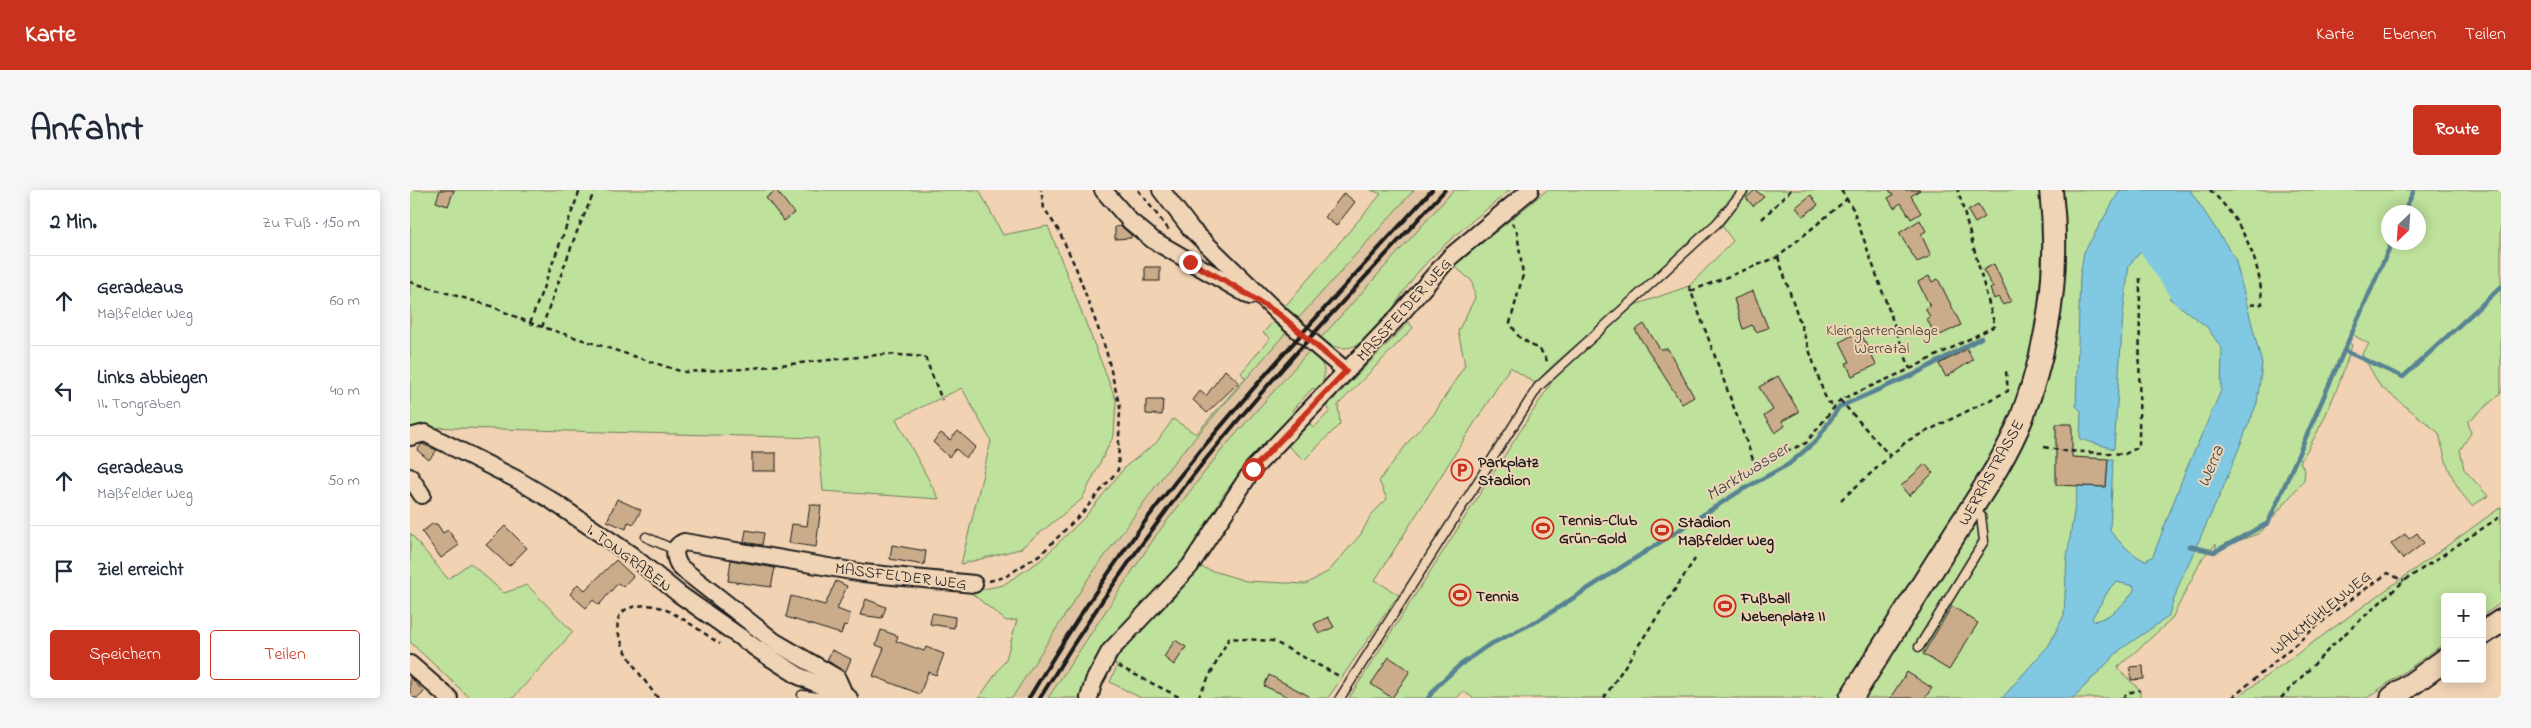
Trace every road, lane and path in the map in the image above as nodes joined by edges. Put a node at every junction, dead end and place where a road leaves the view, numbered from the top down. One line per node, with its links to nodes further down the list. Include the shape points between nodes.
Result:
1 (580, 190): 23 (path)
2 (595, 190): 24 (path)
3 (1041, 190): 44 (path, MASSFELDER WEG, via 1044,208 1076,268 1106,350 1120,408 1118,470 1083,512 1042,553 1005,577)
4 (1103, 190): 22 (street, via 1130,221 1153,240)
5 (1160, 190): 22 (street, via 1191,229)
6 (1530, 190): 14 (street, MASSFELDER WEG)
7 (1744, 190): 28 (lane, via 1717,223)
8 (1791, 190): 15 (path)
9 (1842, 190): 13 (path)
10 (1958, 190): 25 (path, via 1995,326)
11 (2051, 190): 38 (street, WERRASTRASSE, via 2055,261 2040,359 2012,438)
12 (2210, 190): 21 (path, via 2249,242 2262,283 2262,304)
13 (1847, 199): 16 (path); 25 (path)
14 (1505, 210): 26 (street, MASSFELDER WEG, via 1450,257); 28 (path, via 1518,232 1523,275 1510,323 1519,337 1541,351)
15 (1762, 219)
16 (1778, 257): 20 (path); 31 (path, via 1824,394)
17 (2140, 276): 33 (path, via 2139,447 2125,454)
18 (410, 282): 23 (path, via 491,306)
19 (1689, 286): 20 (path)
20 (1691, 291): 31 (path, via 1755,465 1806,443)
21 (2247, 305)
22 (1280, 315): 26 (street)
23 (530, 323): 24 (path)
24 (542, 327): 29 (path, via 683,372 887,354 925,357)
25 (1910, 369): 30 (path)
26 (1346, 371): 59 (street, MASSFELDER WEG, via 1250,473 1190,566 1110,652 1094,680)
27 (2006, 371): 34 (path, via 2008,391 1906,441)
28 (1553, 372): 52 (lane, via 1538,387)
29 (942, 400)
30 (1840, 400): 31 (path); 34 (path)
31 (1834, 405)
32 (410, 437): 55 (street, I. TONGRABEN, via 425,433 516,479 622,549 763,653 799,676)
33 (2044, 447)
34 (1890, 456): 37 (path)
35 (410, 477): 36 (street)
36 (422, 495)
37 (1841, 500)
38 (1971, 508): 48 (lane, via 1981,516 1984,541); 64 (street, WERRASTRASSE)
39 (2501, 516): 43 (path)
40 (646, 537): 41 (lane)
41 (675, 550): 44 (street, MASSFELDER WEG, via 684,542 863,573); 55 (street, via 674,558 680,567 775,642 837,678)
42 (1695, 559): 63 (path)
43 (2404, 582): 66 (path, WALKMÜHLENWEG, via 2388,573 2336,610); 67 (path, via 2338,640)
44 (974, 584)
45 (2501, 621): 46 (street)
46 (2486, 631)
47 (723, 645): 57 (path, via 663,609 635,606 624,611 618,620 618,632 634,666)
48 (1919, 646)
49 (2441, 663): 68 (street)
50 (410, 664): 56 (street)
51 (1117, 666): 60 (path)
52 (1350, 682): 61 (path, via 1272,641 1229,638); 62 (lane)
53 (2140, 690): 65 (path, via 2126,693)
54 (802, 695): 58 (lane)
55 (842, 697)
56 (448, 698)
57 (658, 698)
58 (828, 698)
59 (1089, 698)
60 (1181, 698)
61 (1198, 698)
62 (1340, 698)
63 (1604, 698)
64 (1851, 698)
65 (2123, 698)
66 (2232, 698)
67 (2281, 698)
68 (2392, 698)

